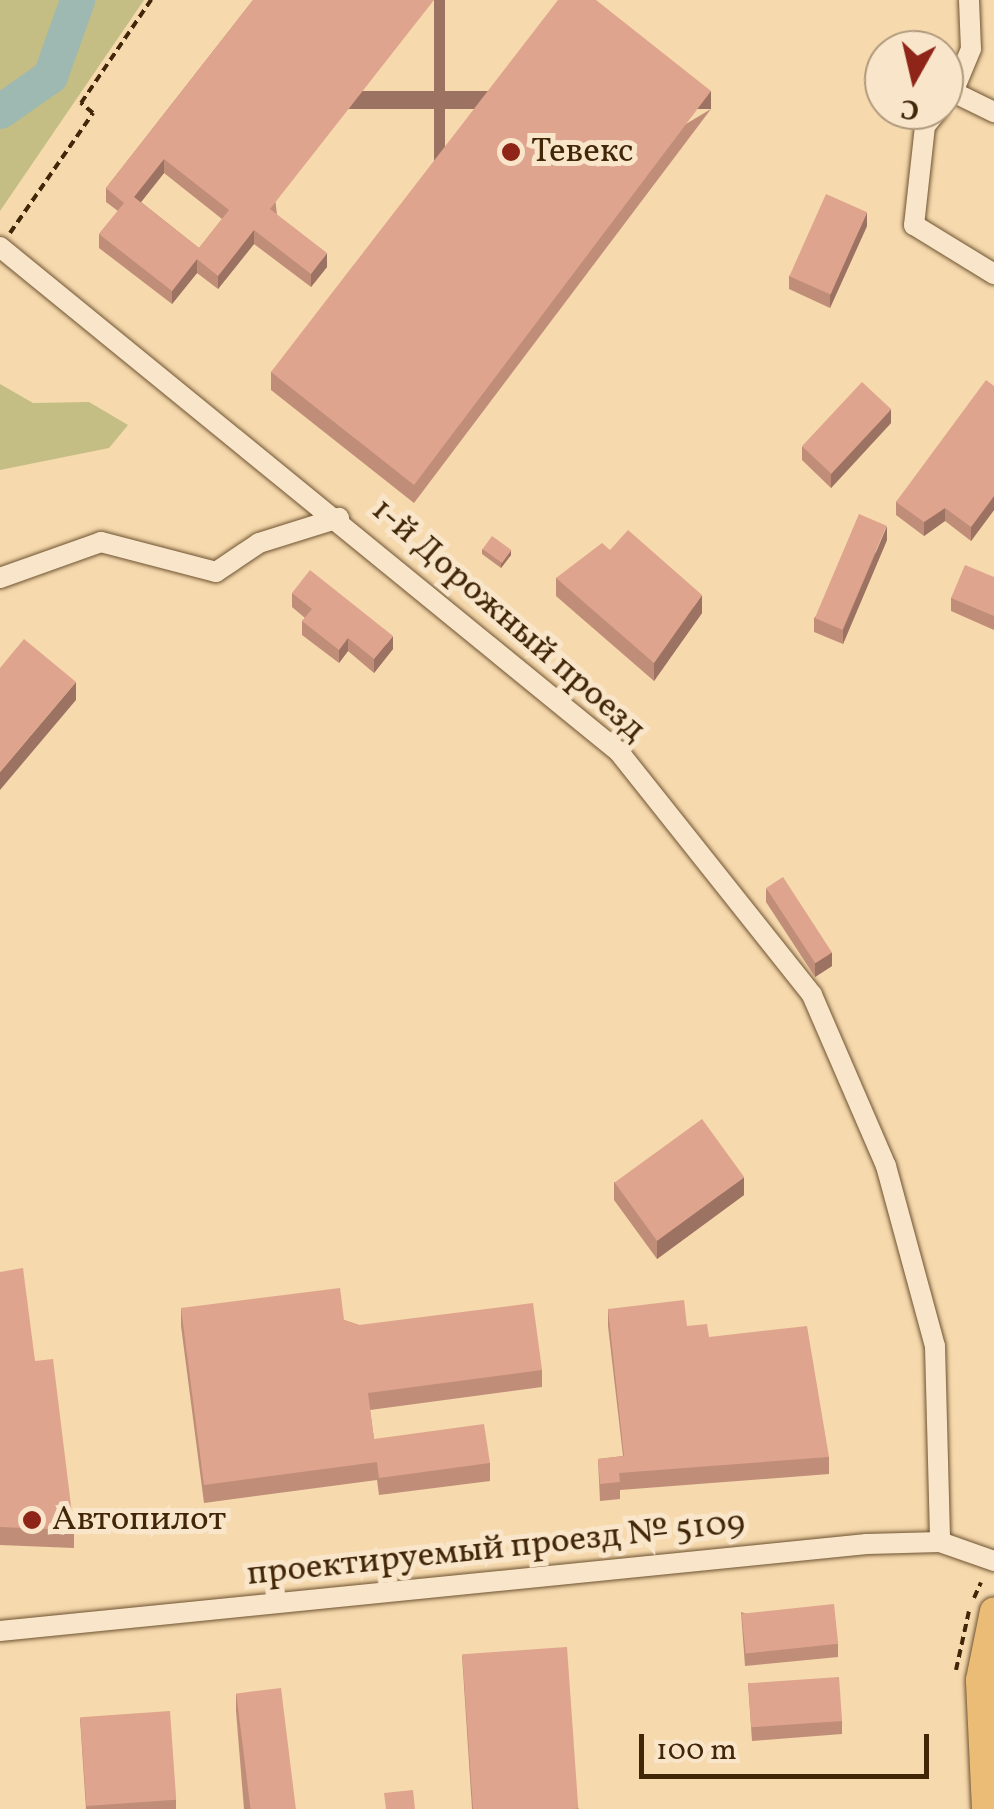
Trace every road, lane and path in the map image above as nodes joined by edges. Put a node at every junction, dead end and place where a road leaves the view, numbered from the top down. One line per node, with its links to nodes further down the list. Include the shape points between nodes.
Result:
1 (151, 0): 7 (path, via 81,102 92,113)
2 (970, 0): 3 (street, via 971,49)
3 (964, 64)
4 (964, 103): 5 (street)
5 (994, 112)
6 (924, 130): 8 (street, via 914,225)
7 (0, 247): 9 (street, 1-й Дорожный проезд)
8 (994, 274)
9 (339, 518): 10 (street, via 259,543 216,572 101,542); 11 (street, 1-й Дорожный проезд, via 619,752 812,995 886,1166 934,1346)
10 (0, 578)
11 (940, 1542): 12 (street, проектируемый проезд № 5109); 14 (street, проектируемый проезд № 5109)
12 (994, 1560)
13 (994, 1611): 15 (main road, via 980,1680)
14 (0, 1630)
15 (986, 1809)

